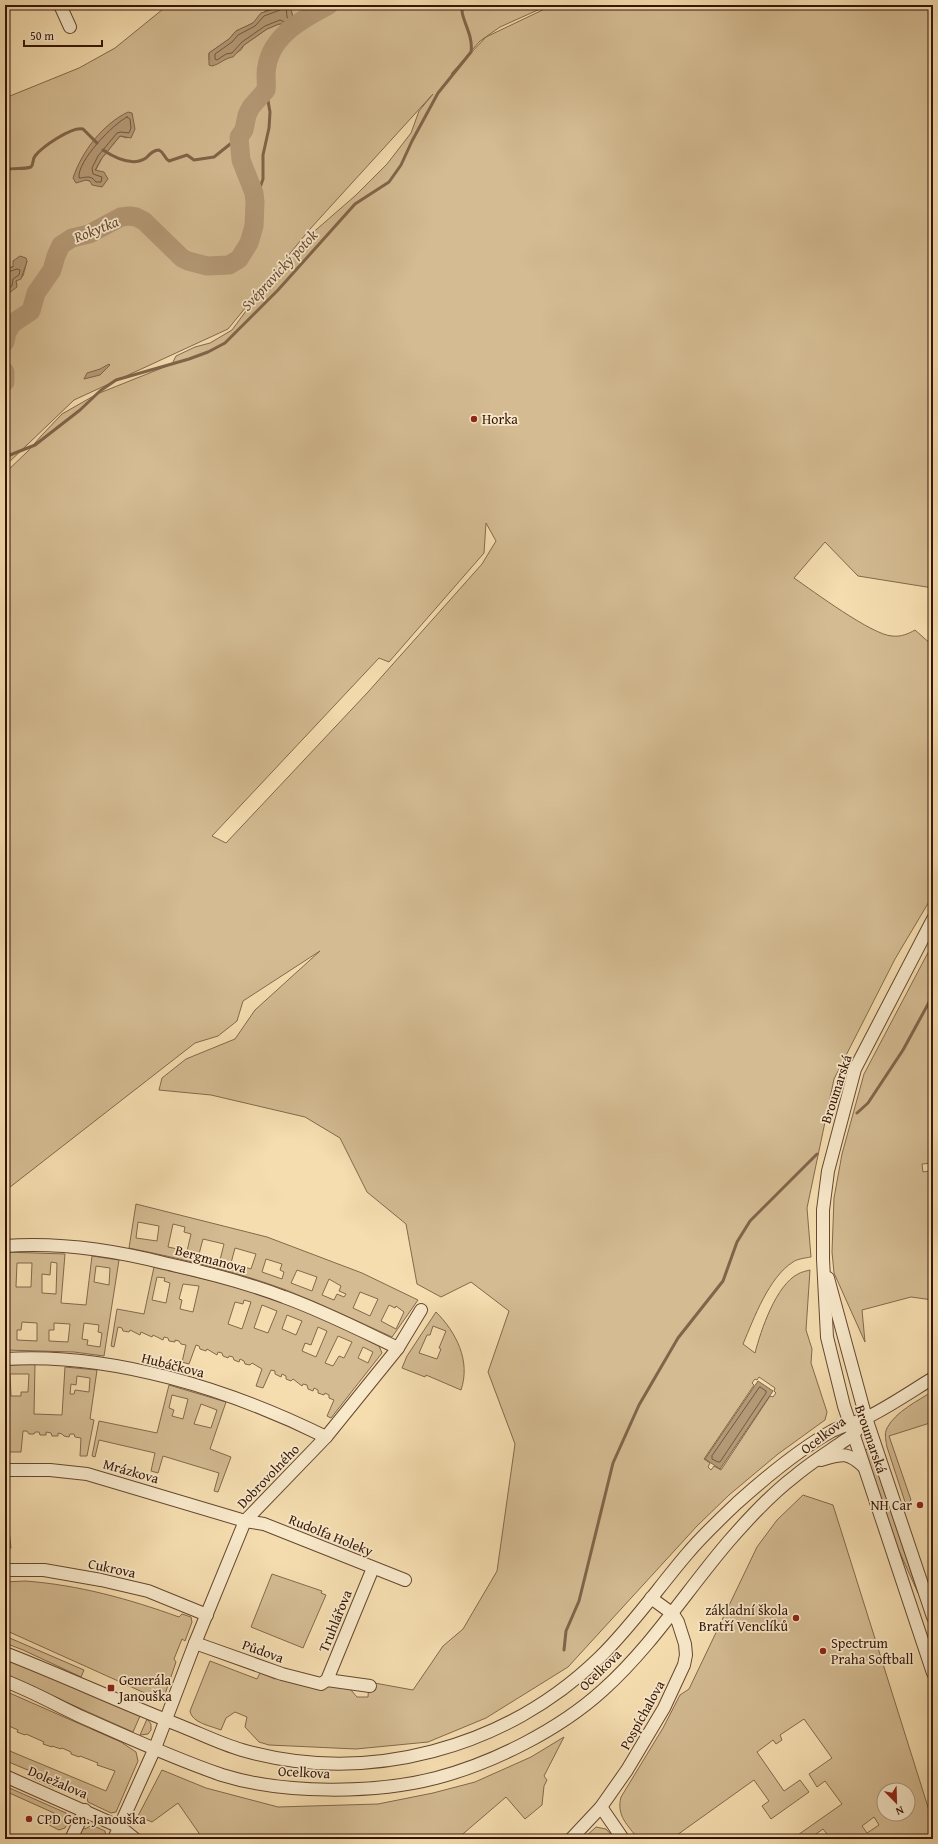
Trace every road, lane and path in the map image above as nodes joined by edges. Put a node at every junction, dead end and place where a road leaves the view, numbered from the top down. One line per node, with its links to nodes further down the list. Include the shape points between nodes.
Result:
1 (60, 5): 2 (street)
2 (70, 27)
3 (933, 919): 5 (street, Broumarská, via 855,1070 828,1171 823,1210)
4 (5, 1246): 7 (street, Bergmanova, via 90,1248 124,1253 223,1276 284,1296)
5 (823, 1259): 10 (street, Broumarská); 11 (street, Broumarská, via 827,1337)
6 (421, 1310): 7 (street, Dobrovolného)
7 (398, 1348): 12 (street, Dobrovolného)
8 (5, 1359): 12 (street, Hubáčkova, via 36,1357 106,1364 171,1378 243,1401 285,1417)
9 (933, 1378): 10 (street, Ocelkova)
10 (866, 1418): 11 (street, Ocelkova); 23 (street, Broumarská)
11 (851, 1429): 13 (street, Ocelkova); 14 (street, Broumarská); 20 (street, Ocelkova, via 833,1431 794,1456 738,1502 690,1551)
12 (326, 1437): 16 (street, Dobrovolného)
13 (810, 1463): 14 (street, via 844,1455 854,1458); 21 (street, Ocelkova, via 762,1505 728,1543)
14 (866, 1469): 24 (street, Broumarská)
15 (5, 1470): 16 (street, Mrázkova, via 50,1470 87,1474)
16 (245, 1521): 17 (street, Rudolfa Holeky, via 264,1524); 22 (street, Dobrovolného)
17 (373, 1568): 19 (street, Rudolfa Holeky); 29 (street, Truhlářova)
18 (5, 1570): 22 (street, Cukrova, via 44,1570 101,1580 148,1591)
19 (404, 1580)
20 (651, 1598): 21 (street); 31 (street, Ocelkova, via 599,1658 538,1707 482,1735 430,1753 368,1762 330,1763 286,1759 241,1750)
21 (673, 1614): 32 (street, Ocelkova, via 604,1690 581,1708 521,1745 436,1778 385,1787 344,1790 296,1789 224,1775); 34 (street, Pospíchalova, via 678,1622 686,1655 680,1677 627,1770)
22 (207, 1615): 25 (street, Dobrovolného)
23 (933, 1617): 24 (street, Broumarská)
24 (917, 1622): 27 (street, Broumarská)
25 (195, 1643): 29 (street, Půdova, via 282,1674); 31 (street, Dobrovolného)
26 (5, 1653): 31 (street, Ocelkova)
27 (933, 1673)
28 (5, 1681): 32 (street, Ocelkova)
29 (324, 1682): 30 (street, Půdova)
30 (370, 1686)
31 (168, 1715): 32 (street)
32 (155, 1748): 36 (street)
33 (5, 1776): 35 (street, Doležalova)
34 (601, 1807): 40 (street, Pospíchalova); 41 (street)
35 (84, 1810): 36 (street, Doležalova); 37 (street)
36 (120, 1827): 38 (street); 39 (street, Doležalova)
37 (70, 1839)
38 (114, 1839)
39 (134, 1839)
40 (571, 1839)
41 (623, 1839)

